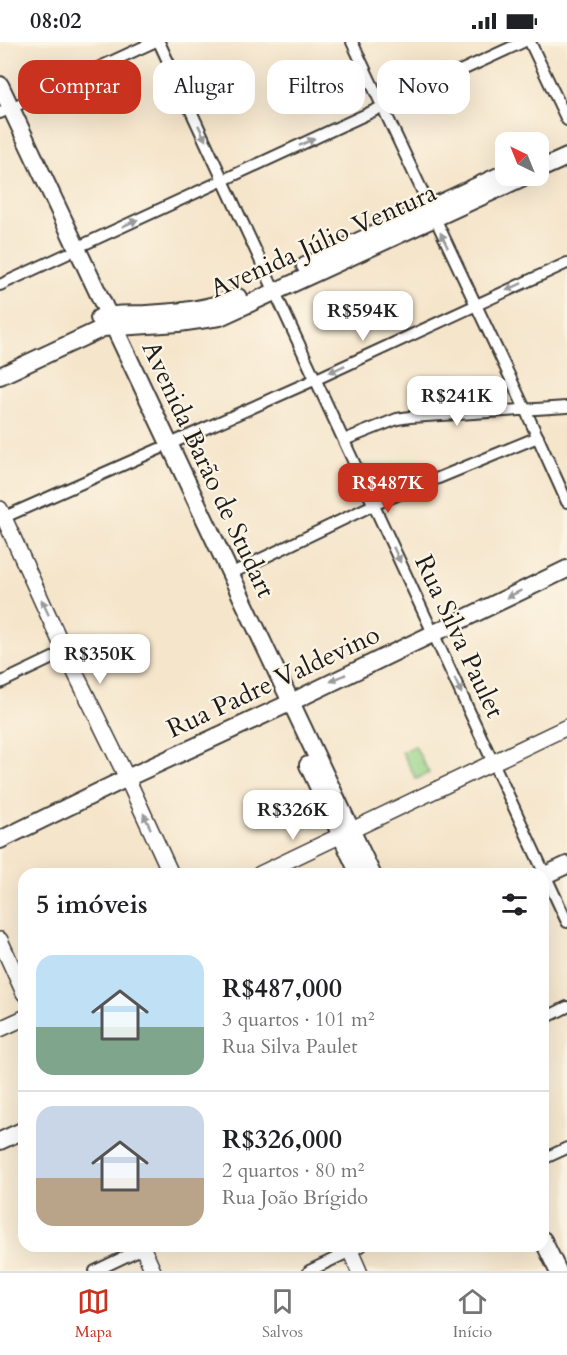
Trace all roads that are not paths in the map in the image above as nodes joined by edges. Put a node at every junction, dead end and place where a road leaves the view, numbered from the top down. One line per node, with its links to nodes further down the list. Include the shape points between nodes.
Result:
1 (154, 42): 10 (street)
2 (159, 42): 18 (street, Rua Silva Paulet, one-way to 18)
3 (352, 42): 8 (street)
4 (523, 42): 6 (street)
5 (530, 42): 12 (street)
6 (470, 66)
7 (0, 86): 10 (main road, Avenida Barão de Studart)
8 (377, 96)
9 (377, 109): 18 (street, one-way to 9)
10 (3, 111): 21 (main road, Avenida Barão de Studart)
11 (385, 114): 20 (street)
12 (567, 120)
13 (567, 145): 14 (main road)
14 (549, 153)
15 (567, 157): 16 (main road)
16 (549, 165)
17 (495, 178): 20 (main road, Avenida Júlio Ventura)
18 (223, 180): 21 (street, one-way to 18); 24 (street, Rua Silva Paulet)
19 (500, 186): 20 (main road, Avenida Júlio Ventura)
20 (431, 213): 24 (main road, Avenida Júlio Ventura); 25 (street, one-way to 20)
21 (72, 251): 23 (street); 26 (main road, Avenida Barão de Studart)
22 (567, 262): 25 (street, one-way to 25)
23 (0, 285)
24 (272, 287): 26 (main road, Avenida Júlio Ventura, via 220,317 179,324); 29 (street, Rua Silva Paulet)
25 (475, 304): 29 (street, one-way to 29); 31 (street)
26 (106, 322): 27 (main road, Avenida Júlio Ventura); 28 (main road, Avenida Júlio Ventura); 34 (main road, Avenida Barão de Studart)
27 (0, 364)
28 (0, 375)
29 (315, 379): 33 (street, Rua Silva Paulet); 34 (street)
30 (567, 407): 31 (street)
31 (525, 409): 32 (street); 33 (street, via 397,419)
32 (538, 437): 35 (street); 36 (street)
33 (344, 440): 36 (street, Rua Silva Paulet)
34 (164, 447): 37 (street); 39 (main road, Avenida Barão de Studart); 43 (main road, Avenida Barão de Studart)
35 (567, 502)
36 (374, 505): 39 (street); 40 (street, Rua Silva Paulet, one-way to 40)
37 (1, 515): 41 (street, one-way to 37)
38 (567, 569): 40 (main road, Rua Padre Valdevino, one-way to 40)
39 (230, 574): 43 (main road, Avenida Barão de Studart)
40 (434, 633): 43 (main road, Rua Padre Valdevino, one-way to 43); 45 (street, Rua Silva Paulet, one-way to 45)
41 (65, 652): 42 (street); 46 (street)
42 (0, 683)
43 (286, 704): 46 (main road, Rua Padre Valdevino); 47 (main road, Avenida Barão de Studart)
44 (567, 727): 45 (street)
45 (493, 761): 47 (street); 54 (street, Rua Silva Paulet)
46 (127, 778): 48 (main road, Rua Padre Valdevino); 50 (street, one-way to 46)
47 (346, 834): 51 (street); 52 (main road, Avenida Barão de Studart); 53 (main road, Avenida Barão de Studart)
48 (0, 840)
49 (567, 865): 55 (main road)
50 (168, 868)
51 (273, 868)
52 (357, 868)
53 (368, 868)
54 (540, 868)
55 (549, 874)
56 (549, 886): 57 (street, Rua Silva Paulet)
57 (567, 922)
58 (0, 940): 59 (street)
59 (18, 980)
60 (567, 1007): 61 (street)
61 (549, 1016)
62 (18, 1021): 63 (street)
63 (0, 1029)
64 (18, 1133): 65 (main road)
65 (0, 1141)
66 (567, 1148): 67 (street)
67 (549, 1156)
68 (132, 1252): 75 (street)
69 (144, 1252): 76 (street)
70 (345, 1252): 77 (street)
71 (354, 1252): 78 (street)
72 (540, 1252): 74 (main road)
73 (549, 1252): 74 (main road)
74 (557, 1270)
75 (95, 1271)
76 (153, 1271)
77 (309, 1271)
78 (359, 1271)

